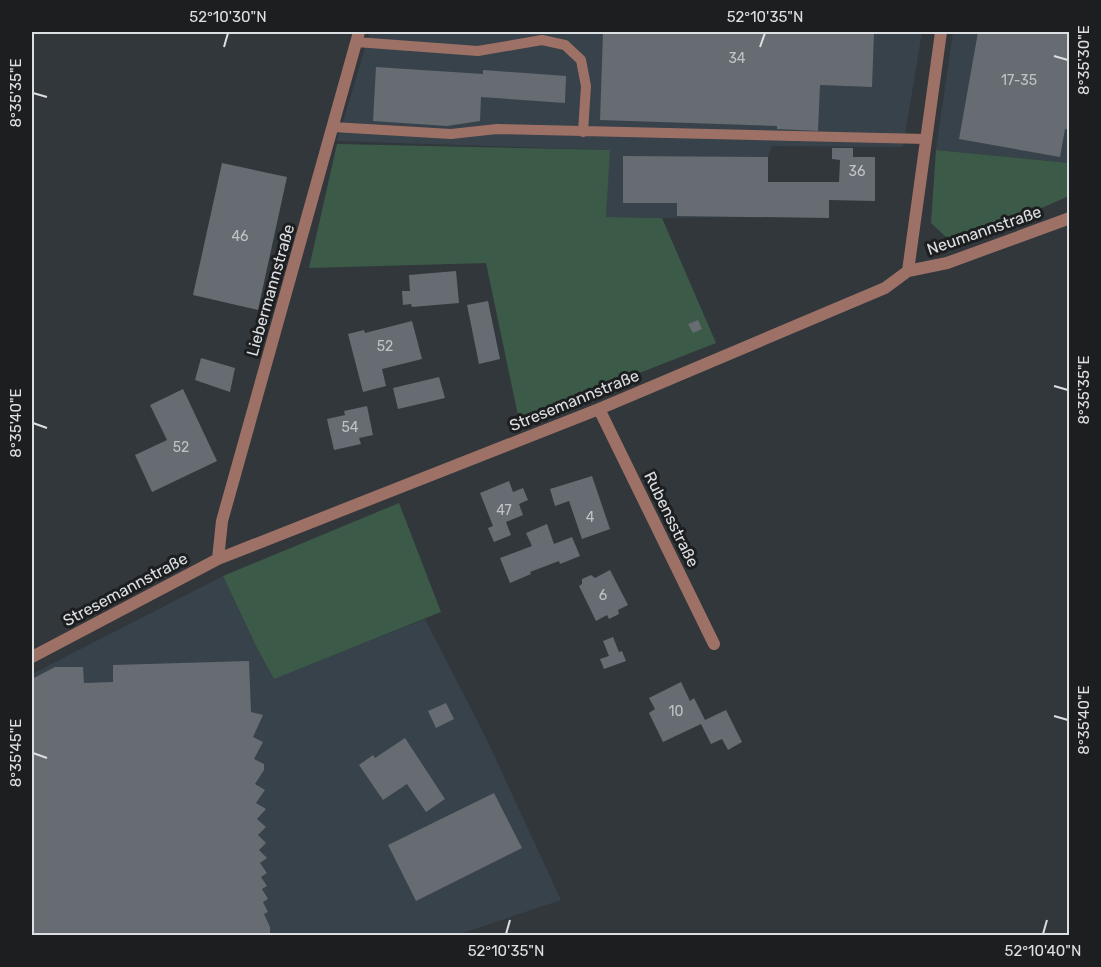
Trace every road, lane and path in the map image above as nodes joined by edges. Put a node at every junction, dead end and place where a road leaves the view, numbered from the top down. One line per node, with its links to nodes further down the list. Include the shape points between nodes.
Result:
1 (941, 32): 6 (street)
2 (358, 37): 3 (lane, via 478,51); 4 (street, Liebermannstraße)
3 (552, 37): 5 (lane, via 581,60 586,86)
4 (333, 127): 5 (lane, via 451,134 497,129); 10 (street, Liebermannstraße, via 222,521)
5 (583, 132): 6 (lane)
6 (926, 139): 8 (street)
7 (1070, 218): 8 (street, Neumannstraße, via 948,263)
8 (908, 271): 9 (street, Stresemannstraße, via 885,288)
9 (599, 409): 10 (street, Stresemannstraße); 11 (street, Rubensstraße)
10 (218, 559): 12 (street, Stresemannstraße)
11 (714, 644)
12 (32, 657)

